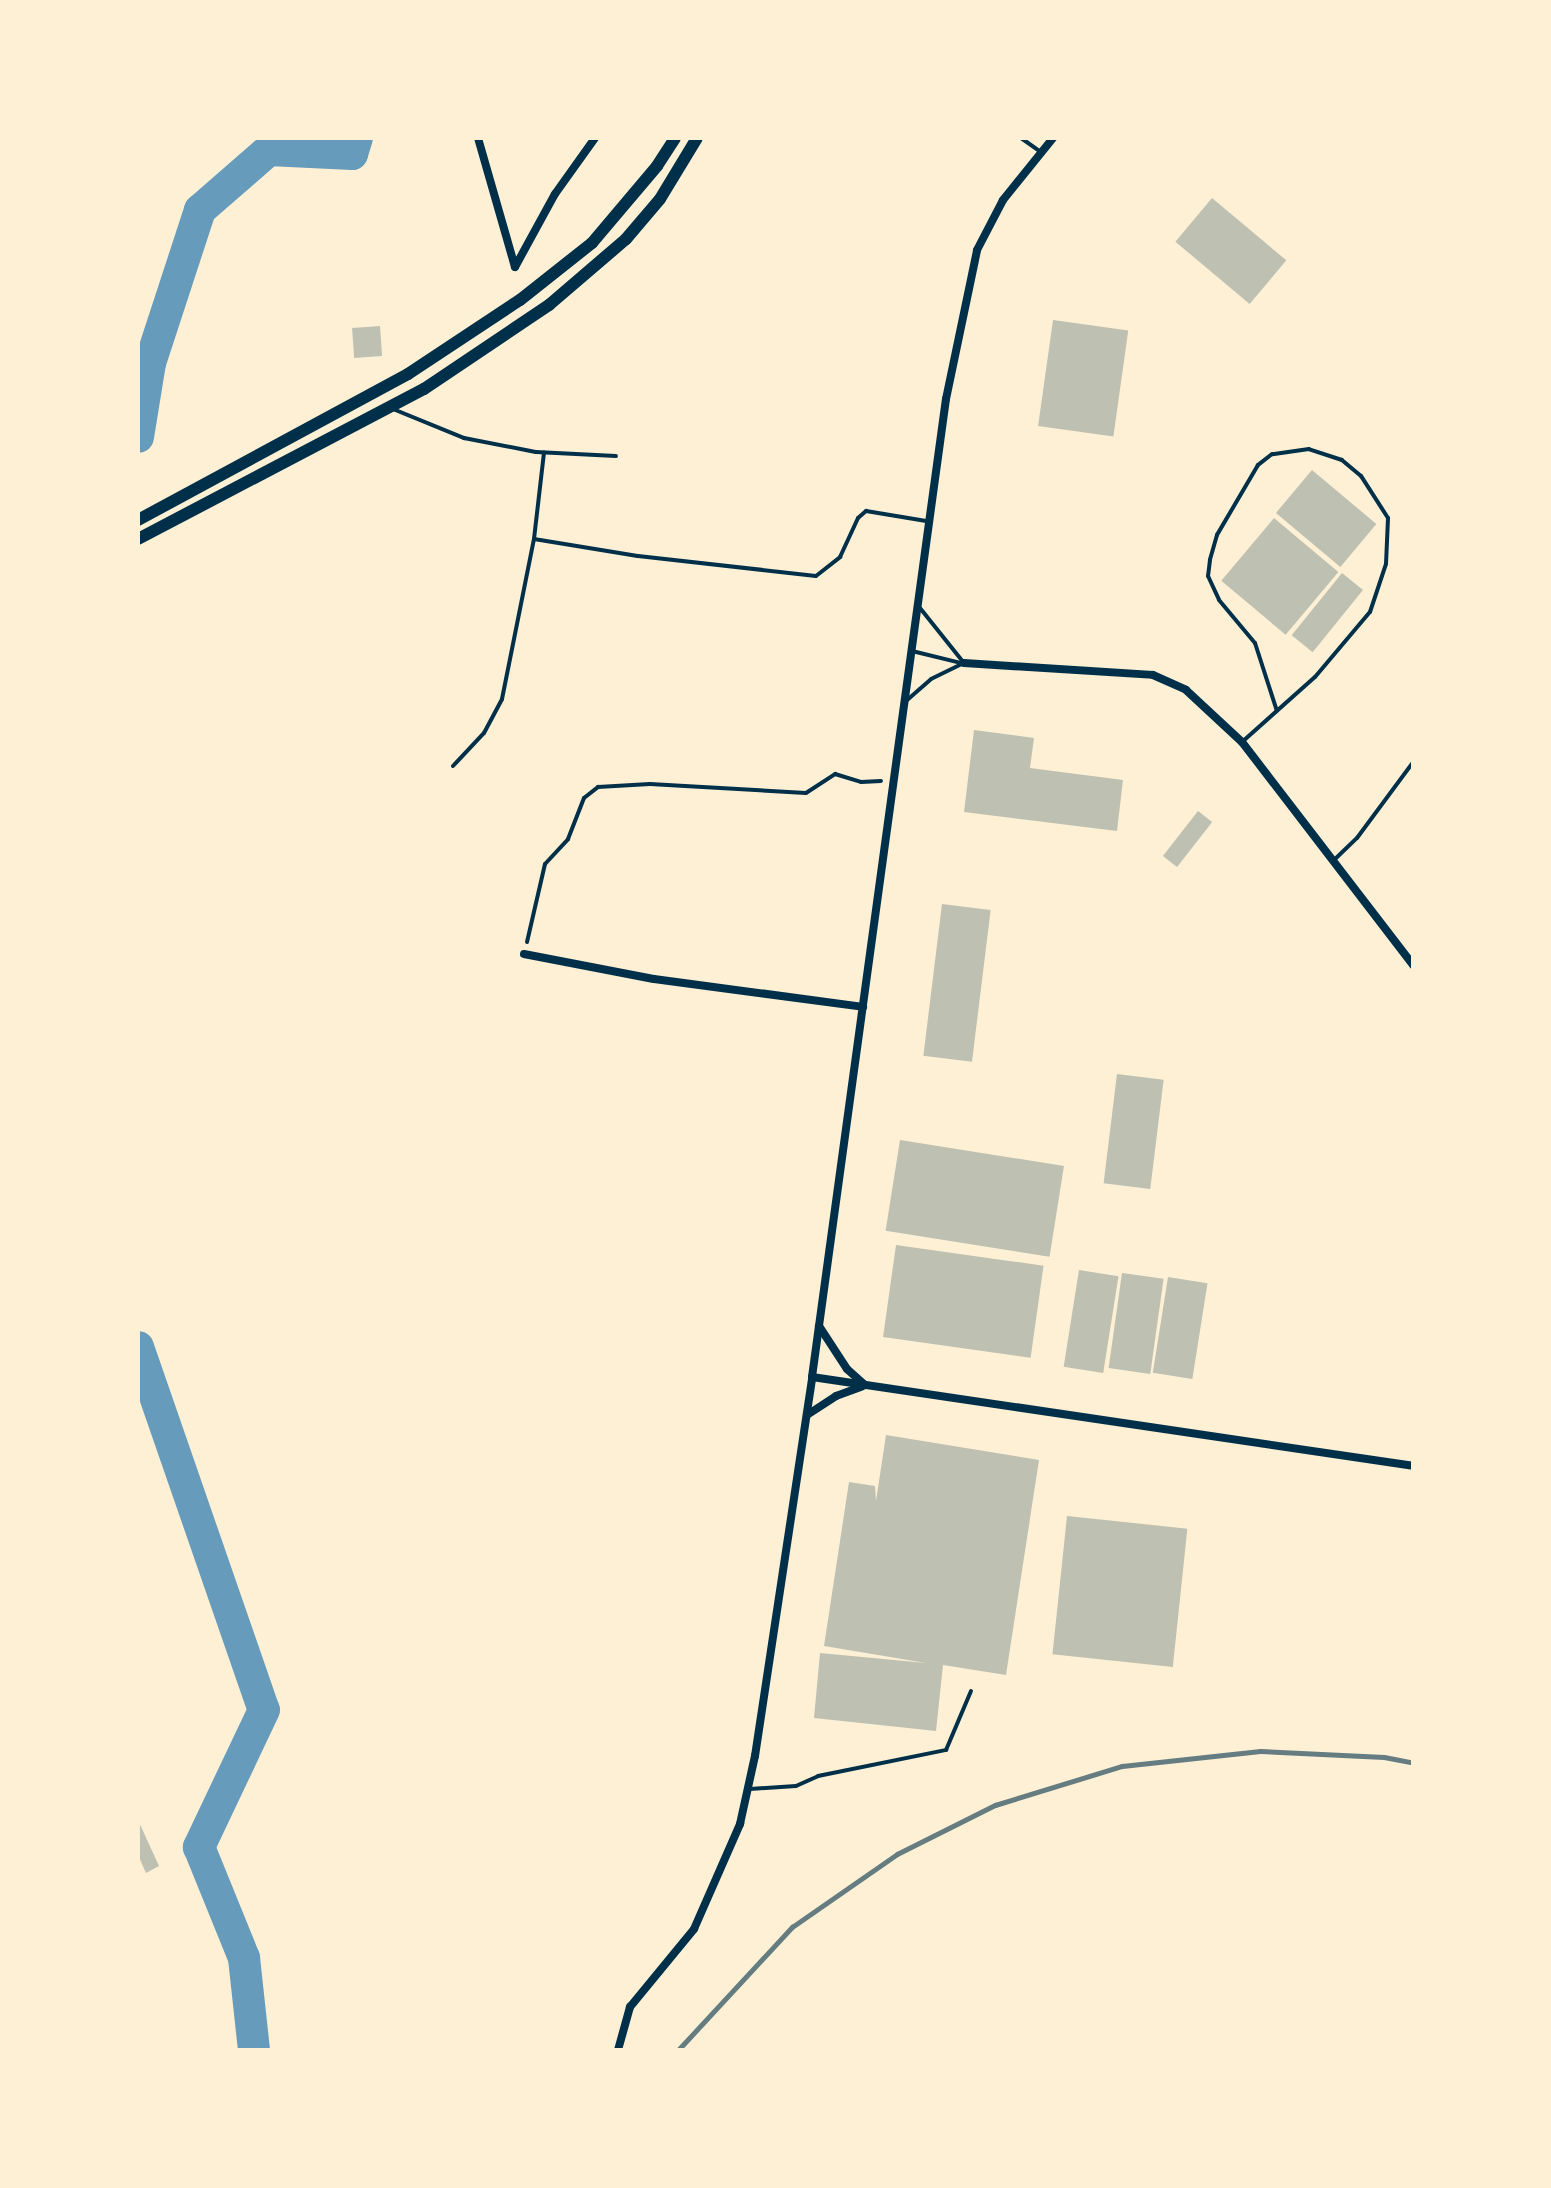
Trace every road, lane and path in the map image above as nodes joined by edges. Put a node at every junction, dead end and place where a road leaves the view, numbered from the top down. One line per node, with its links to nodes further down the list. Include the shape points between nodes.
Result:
1 (478, 138): 2 (street, via 515,267)
2 (594, 138)
3 (676, 138): 11 (highway, via 592,243 520,300 408,374)
4 (697, 138): 8 (highway, via 660,199 590,272 507,334)
5 (1021, 138): 7 (lane)
6 (1053, 138): 7 (street)
7 (1041, 152): 12 (street, via 1003,200 976,250)
8 (388, 407): 9 (lane, via 464,438); 14 (highway)
9 (544, 453): 10 (lane); 13 (lane)
10 (616, 456)
11 (138, 520)
12 (930, 521): 13 (lane, via 866,511 840,557 816,576); 15 (street)
13 (534, 539): 22 (lane, via 502,699 484,733)
14 (138, 540)
15 (918, 606): 16 (street); 17 (lane)
16 (912, 651): 17 (lane); 18 (street)
17 (964, 663): 18 (lane); 20 (street, via 1152,674 1186,690)
18 (906, 700): 23 (street)
19 (1276, 711): 19 (lane, via 1370,612 1386,564 1388,518 1362,476 1342,460 1309,449 1272,454 1258,465 1216,535 1210,560 1208,576 1255,643); 20 (lane)
20 (1242, 742): 24 (street)
21 (1414, 761): 24 (lane)
22 (453, 766)
23 (896, 779): 25 (path, via 861,782 835,774 806,793 598,787 584,798 568,839 545,864); 27 (street)
24 (1333, 862): 26 (street)
25 (524, 954): 27 (street, via 638,977)
26 (1414, 966)
27 (864, 1007): 28 (street)
28 (819, 1326): 29 (street); 30 (street)
29 (812, 1377): 30 (street); 31 (street)
30 (865, 1385): 31 (street); 32 (street)
31 (806, 1416): 34 (street)
32 (1414, 1466)
33 (971, 1691): 34 (lane, via 946,1750 796,1786)
34 (746, 1789): 35 (street, via 740,1824 694,1928 630,2008)
35 (618, 2050)

